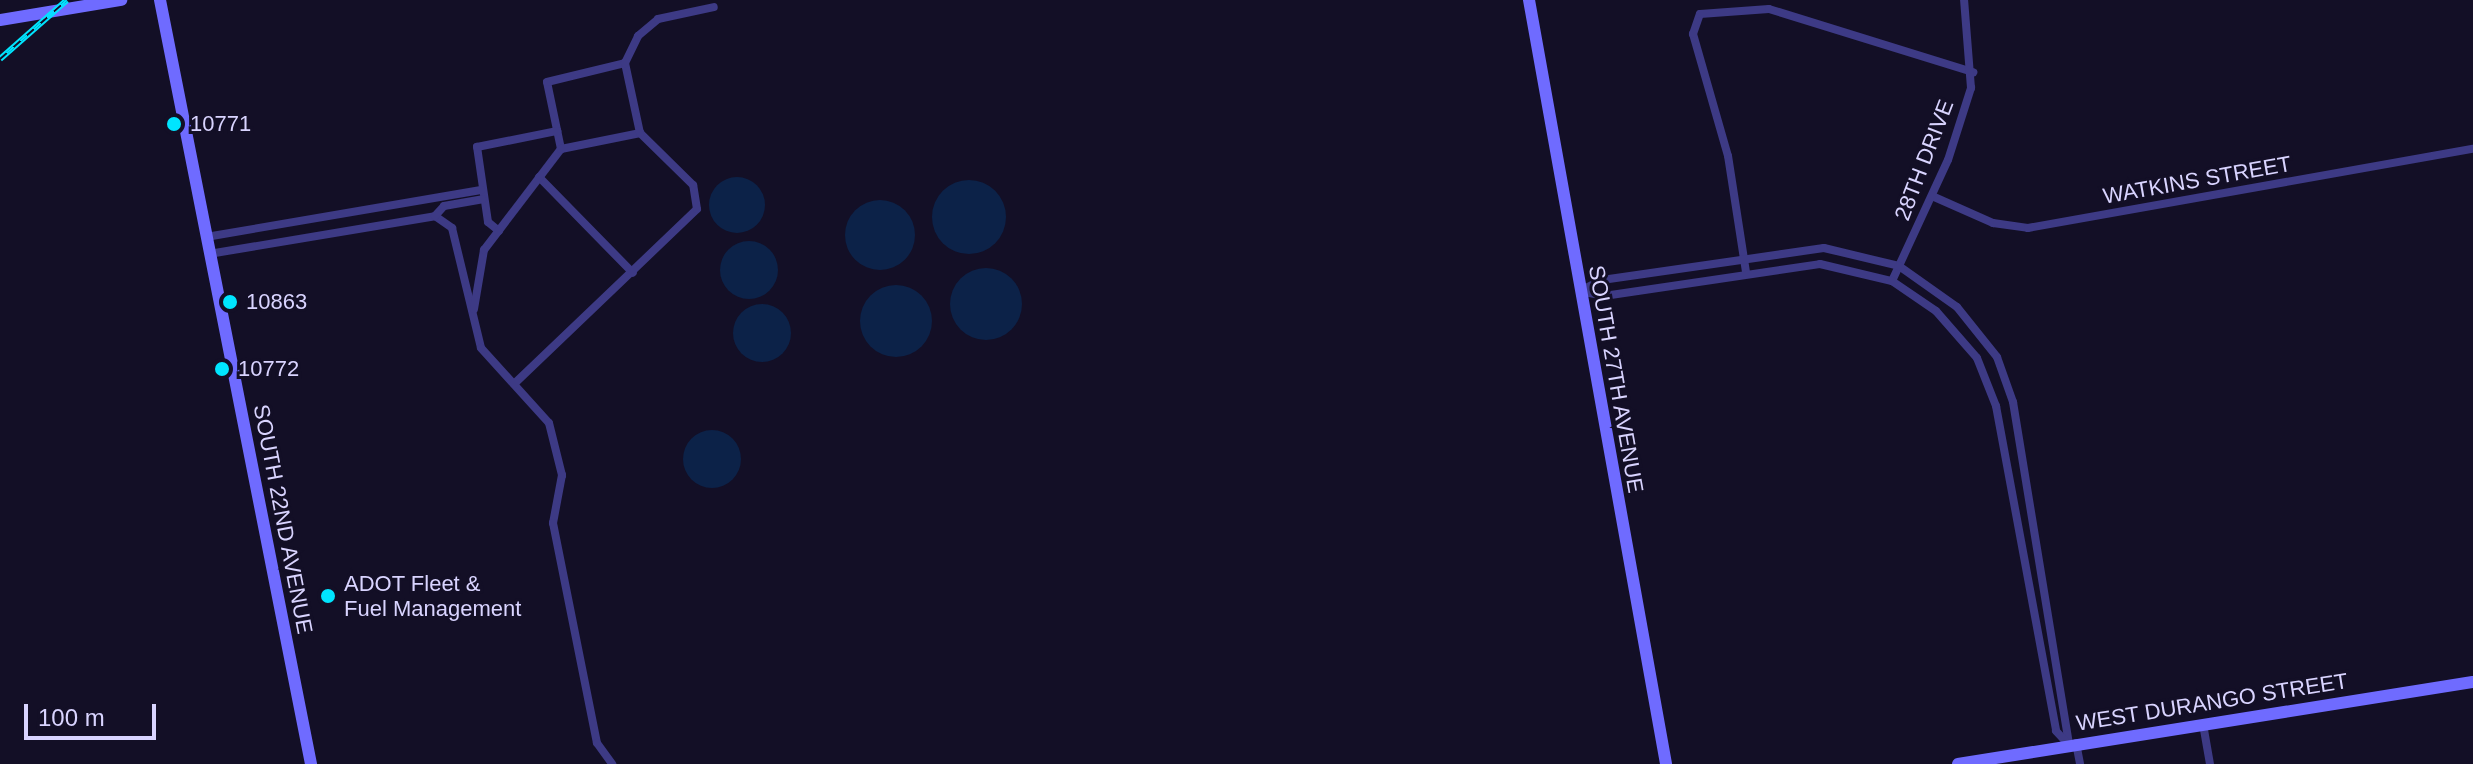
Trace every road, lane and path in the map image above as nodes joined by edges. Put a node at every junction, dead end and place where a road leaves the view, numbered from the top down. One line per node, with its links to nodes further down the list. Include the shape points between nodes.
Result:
1 (121, 0): 6 (street)
2 (160, 0): 19 (street, SOUTH 22ND AVENUE)
3 (1529, 0): 27 (street, SOUTH 27TH AVENUE)
4 (1964, 0): 8 (street, 28TH DRIVE)
5 (714, 7): 7 (street, via 658,19 638,36)
6 (0, 20)
7 (625, 63): 9 (street, via 547,82); 10 (street)
8 (1973, 72): 15 (street, 28TH DRIVE); 22 (street, via 1769,9 1700,14 1693,34 1728,156)
9 (557, 131): 11 (street); 14 (street, via 477,147)
10 (640, 133): 11 (street); 25 (street, via 693,185 697,209)
11 (561, 149): 13 (street)
12 (2473, 149): 15 (street, WATKINS STREET, via 2028,228 1993,223)
13 (539, 177): 18 (street); 25 (street)
14 (481, 194): 16 (street, via 444,206); 17 (street); 18 (street, via 488,222)
15 (1932, 196): 23 (street, 28TH DRIVE)
16 (435, 216): 20 (street); 28 (street, via 452,228)
17 (245, 231): 19 (street); 20 (street)
18 (499, 231): 28 (street, via 484,250)
19 (206, 237): 21 (street, SOUTH 22ND AVENUE)
20 (248, 247): 21 (street)
21 (209, 254): 33 (street, SOUTH 22ND AVENUE)
22 (1744, 256): 23 (street, via 1842,249); 24 (street); 27 (street, via 1602,280)
23 (1899, 266): 26 (street, 28TH DRIVE); 32 (street, via 1957,307 2005,376)
24 (1746, 272): 26 (street, via 1820,264); 27 (street, via 1604,296)
25 (633, 273): 29 (street)
26 (1892, 281): 32 (street, via 1953,327 1986,377 2056,731)
27 (1580, 291): 35 (street, SOUTH 27TH AVENUE)
28 (473, 316): 29 (street, via 481,348)
29 (514, 384): 34 (street, via 549,423 560,467 553,523 597,743)
30 (2473, 682): 31 (street, WEST DURANGO STREET)
31 (2203, 724): 32 (street, WEST DURANGO STREET); 38 (street)
32 (2073, 744): 36 (street, WEST DURANGO STREET); 37 (street)
33 (311, 764)
34 (612, 764)
35 (1666, 764)
36 (1958, 764)
37 (2080, 764)
38 (2210, 764)

